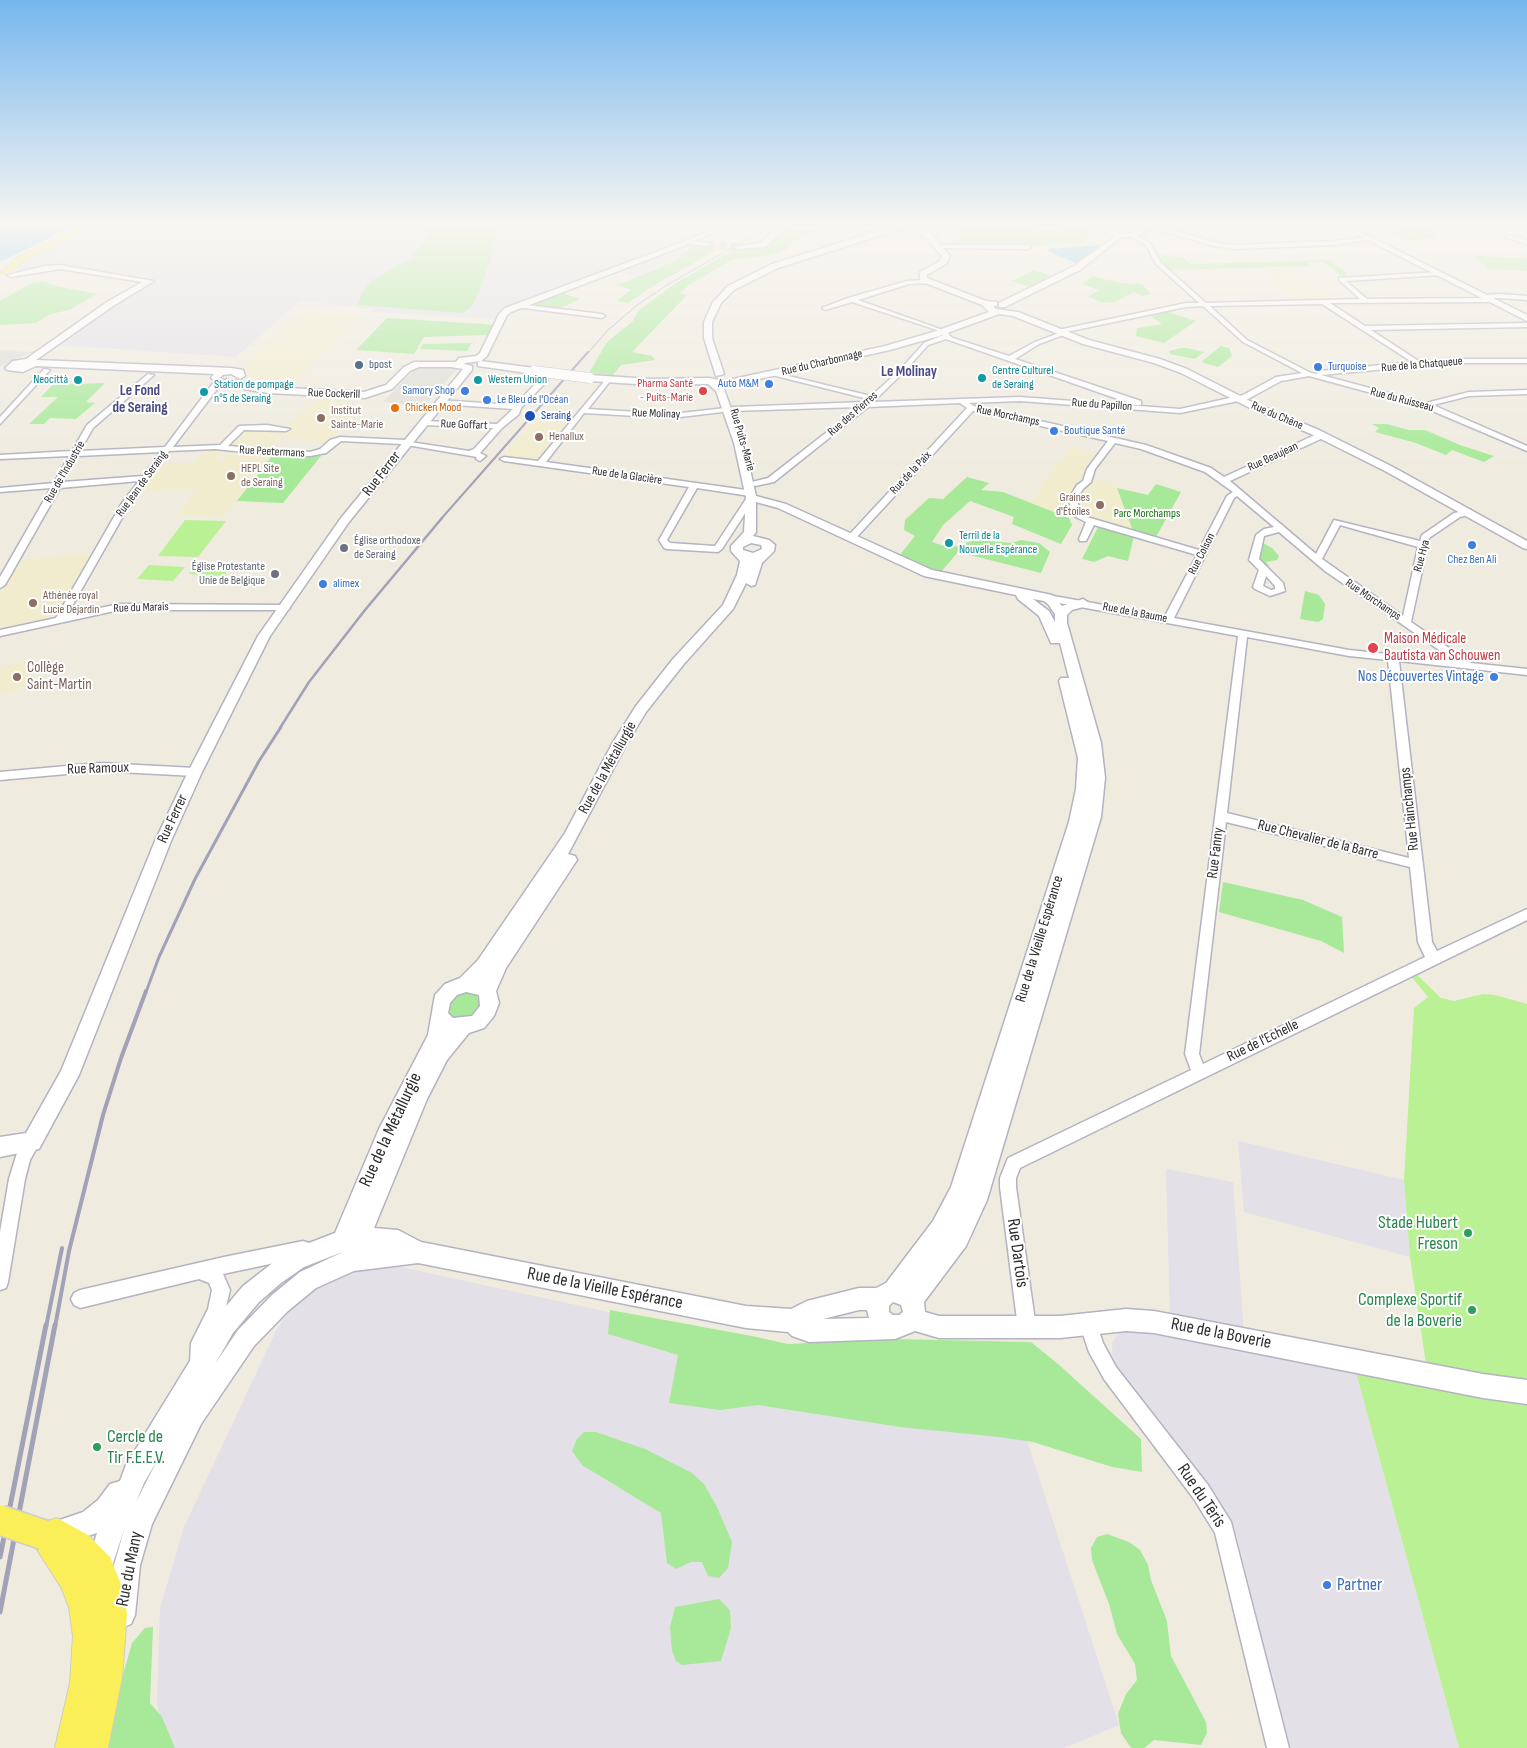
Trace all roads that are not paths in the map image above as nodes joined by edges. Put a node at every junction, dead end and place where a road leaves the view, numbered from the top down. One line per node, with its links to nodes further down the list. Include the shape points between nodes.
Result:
1 (111, 304): 24 (street)
2 (524, 304): 13 (street)
3 (717, 304): 36 (street, Rue Puits-Marie, via 707,325)
4 (837, 304): 14 (street)
5 (863, 304): 20 (street)
6 (988, 304): 15 (street, Rue du Chêne)
7 (1009, 304): 15 (street, Rue du Charbonnage)
8 (1009, 304): 15 (street, Rue du Charbonnage)
9 (1245, 304): 12 (street)
10 (1326, 304): 19 (street)
11 (1496, 304): 17 (street)
12 (1202, 305): 21 (street, via 1181,306); 29 (street, via 1250,344)
13 (518, 306): 16 (street); 23 (street, via 504,312)
14 (825, 308)
15 (1000, 308): 20 (street, Rue du Charbonnage); 21 (street, Rue du Chêne)
16 (602, 316)
17 (1527, 318)
18 (1527, 325): 19 (street)
19 (1363, 328): 27 (street)
20 (943, 332): 22 (street); 30 (street, Rue du Charbonnage); 36 (street, Rue du Charbonnage, via 793,368); 39 (street, Rue des Pierres, via 926,344)
21 (1062, 332): 22 (street); 38 (street, Rue du Chêne, via 1090,344 1169,365)
22 (1009, 359): 45 (street)
23 (479, 361): 26 (street); 35 (street, Rue du Charbonnage, bridge)
24 (31, 362): 28 (street, Rue Cockerill, via 22,370); 33 (street, Rue Cockerill)
25 (1527, 362): 27 (street, Rue de la Chatqueue)
26 (465, 364): 33 (street, Rue Cockerill, via 425,357 408,360 398,364 379,383 364,387 266,382 240,376); 33 (street, Rue Cockerill, via 417,364 389,387 365,395 268,390); 40 (street, Rue Ferrer)
27 (1420, 364): 31 (street, Rue de la Chatqueue)
28 (46, 370): 32 (street, Rue Cockerill); 48 (street)
29 (1300, 372): 31 (street, Rue de la Chatqueue); 38 (street, Rue de la Chatqueue)
30 (772, 374): 36 (street, Rue du Charbonnage); 39 (street)
31 (1314, 374): 42 (street, Rue du Ruisseau)
32 (150, 375): 33 (street, Rue Cockerill); 58 (street, Rue de l'Industrie, via 92,425)
33 (222, 378): 56 (street, Rue Jean de Seraing)
34 (544, 380): 43 (street, Rue Goffart)
35 (607, 380): 36 (street, Rue du Charbonnage); 47 (street)
36 (722, 380): 46 (street, Rue Puits-Marie, via 721,390)
37 (1527, 392): 42 (street, via 1469,394)
38 (1239, 399): 45 (street, Rue du Papillon, via 1184,411); 52 (street, Rue du Chêne)
39 (870, 401): 41 (street, Rue du Papillon); 46 (street, Rue Molinay); 70 (street, Rue des Pierres)
40 (440, 402): 43 (street); 49 (street, Rue Ferrer)
41 (963, 402): 44 (street, Rue Morchamps); 45 (street, Rue du Papillon, via 1028,400)
42 (1426, 405): 57 (street, Rue du Ruisseau)
43 (517, 407): 50 (street, Rue Goffart, via 516,412)
44 (971, 408): 53 (street, Rue Morchamps); 74 (street, Rue de la Paix)
45 (1146, 408)
46 (731, 409): 47 (street, Rue Molinay, via 676,416); 70 (street, Rue Puits-Marie, via 748,451)
47 (584, 411): 63 (street)
48 (0, 422)
49 (424, 423): 50 (street, Rue Goffart); 54 (street, Rue Ferrer)
50 (499, 426): 59 (street, via 477,451)
51 (286, 429): 55 (street, Rue Peetermans, via 242,428)
52 (1322, 435): 65 (street, Rue Beaujean); 71 (street, Rue du Chêne)
53 (1114, 440): 65 (street, Rue Morchamps, via 1187,461); 72 (street, via 1072,501 1081,518)
54 (405, 443): 55 (street, Rue Peetermans, via 340,439 320,452 310,454); 59 (street); 90 (street, Rue Ferrer, via 342,525)
55 (224, 447): 56 (street, Rue Peetermans)
56 (167, 449): 58 (street, Rue Peetermans); 64 (street, Rue Jean de Seraing)
57 (1527, 449)
58 (75, 453): 60 (street, Rue Peetermans); 66 (street, Rue de l'Industrie)
59 (471, 453): 61 (street, via 482,455)
60 (0, 457)
61 (480, 459)
62 (504, 459): 63 (street, Rue de la Glacière)
63 (540, 464): 67 (street, Rue de la Glacière)
64 (145, 478): 66 (street); 93 (street, Rue Jean de Seraing, via 124,506)
65 (1224, 480): 69 (street, Rue Morchamps)
66 (57, 486): 68 (street); 83 (street, Rue de l'Industrie)
67 (694, 486): 70 (street, Rue de la Glacière); 70 (street, via 663,542 669,546 720,548)
68 (0, 490)
69 (1238, 492): 73 (street, Rue Morchamps); 80 (street, Rue Colson, via 1231,496)
70 (754, 493): 74 (street, Rue de la Baume); 76 (street, Rue de la Métallurgie, via 758,534); 79 (street, Rue de la Métallurgie, via 750,532)
71 (1468, 512): 77 (street, Rue Hya, via 1426,535); 78 (street, Rue du Chêne)
72 (1091, 521): 75 (street); 80 (street)
73 (1281, 529): 82 (street, Rue Morchamps); 85 (street, via 1264,532 1259,537 1254,560)
74 (851, 538): 87 (street, Rue de la Baume, via 928,573)
75 (1083, 539)
76 (762, 540): 79 (street); 81 (street, Rue de la Métallurgie, via 769,548)
77 (1424, 545): 82 (street, via 1337,522); 94 (street, Rue Hya)
78 (1527, 546)
79 (743, 548): 81 (street); 106 (street, Rue de la Métallurgie, via 746,561 743,575 729,606 644,704 544,879 484,965)
80 (1202, 554): 92 (street, Rue Colson)
81 (761, 556): 107 (street, Rue de la Métallurgie, via 734,613 663,693 643,722 573,853 492,974)
82 (1317, 560): 94 (street, Rue Morchamps)
83 (14, 561): 84 (street); 86 (street, Rue de l'Industrie)
84 (0, 562)
85 (1263, 570)
86 (0, 585)
87 (1006, 589): 88 (street, Rue de la Baume); 114 (street, Rue de la Vieille Espérance, via 1038,607 1050,622 1082,740 1085,781 1077,822)
88 (1048, 598): 89 (street, Rue de la Baume); 91 (street)
89 (1083, 603): 91 (street, via 1068,607); 92 (street, Rue de la Baume)
90 (285, 608): 93 (street, Rue du Marais, via 119,606); 100 (street, Rue Ferrer, via 261,642)
91 (1061, 614): 113 (street, Rue de la Vieille Espérance, via 1094,743 1096,798)
92 (1169, 619): 96 (street, Rue de la Baume)
93 (60, 620): 95 (street, Rue du Marais)
94 (1406, 622): 98 (street, Rue Morchamps)
95 (0, 633)
96 (1243, 633): 97 (street, Rue de la Baume, via 1349,653); 102 (street, Rue Fanny)
97 (1393, 657): 98 (street, Rue de la Baume); 103 (street, Rue Hainchamps)
98 (1469, 666): 99 (street, Rue de la Baume)
99 (1527, 672)
100 (195, 772): 101 (street, Rue Ramoux, via 106,767); 111 (street, Rue Ferrer, via 157,856 69,1075)
101 (0, 776)
102 (1220, 816): 103 (street, Rue Chevalier de la Barre); 110 (street, Rue Fanny, via 1192,1054)
103 (1416, 864): 105 (street, Rue Hainchamps, via 1425,942)
104 (1527, 914): 105 (street, Rue de l'Echelle)
105 (1435, 958): 110 (street, Rue de l'Echelle)
106 (466, 984): 107 (street, via 478,985); 108 (street, Rue de la Métallurgie, via 451,989 441,1000)
107 (487, 991): 109 (street, Rue de la Métallurgie, via 490,1003 484,1016 471,1026)
108 (441, 1019): 109 (street, via 450,1026); 117 (street, Rue de la Métallurgie, via 437,1036 386,1136)
109 (463, 1027): 117 (street, Rue de la Métallurgie, via 440,1054)
110 (1199, 1071): 115 (street, Rue de l'Echelle, via 1014,1163)
111 (32, 1142): 112 (street); 121 (street, Rue Ferrer, via 17,1179)
112 (0, 1147)
113 (990, 1156): 114 (street, via 978,1169); 116 (street, Rue de la Vieille Espérance)
114 (966, 1173): 116 (street); 123 (street, Rue de la Vieille Espérance, via 947,1220)
115 (1008, 1178): 126 (street, Rue Dartois)
116 (977, 1200): 123 (street, Rue de la Vieille Espérance, via 956,1243)
117 (351, 1240): 118 (street, Rue de la Vieille Espérance, via 398,1241); 119 (street, via 352,1248 332,1259)
118 (418, 1252): 119 (street, Rue de la Vieille Espérance, via 354,1260); 124 (street, Rue de la Vieille Espérance, via 746,1317)
119 (321, 1260): 120 (street, Rue de la Vieille Espérance, via 271,1254); 127 (street, via 283,1267 251,1294 225,1325); 133 (street, Rue du Many, via 246,1338 206,1394 159,1479 136,1532 120,1628)
120 (202, 1272): 122 (street, Rue de la Vieille Espérance); 127 (street, via 214,1276 221,1290 216,1311 200,1343)
121 (0, 1282)
122 (80, 1299)
123 (898, 1307): 124 (street, via 859,1299 807,1312); 124 (street, Rue de la Vieille Espérance, via 809,1331); 126 (street, Rue de la Boverie, via 939,1327)
124 (794, 1321)
125 (1089, 1325): 126 (street, Rue de la Boverie); 128 (street, Rue de la Boverie, via 1126,1320 1154,1322); 136 (street, Rue du Têris, via 1110,1372 1201,1492 1224,1529)
126 (1027, 1328)
127 (197, 1371): 129 (street)
128 (1527, 1392)
129 (135, 1474): 131 (street, via 107,1509 90,1523); 132 (street)
130 (0, 1520): 131 (main road, bridge)
131 (51, 1534): 132 (main road, via 77,1546); 133 (main road, via 84,1607)
132 (99, 1568): 133 (main road, via 108,1589 112,1614)
133 (96, 1680): 134 (main road, Rue du Many); 135 (main road, Rue du Many)
134 (72, 1748)
135 (91, 1748)
136 (1278, 1748)

